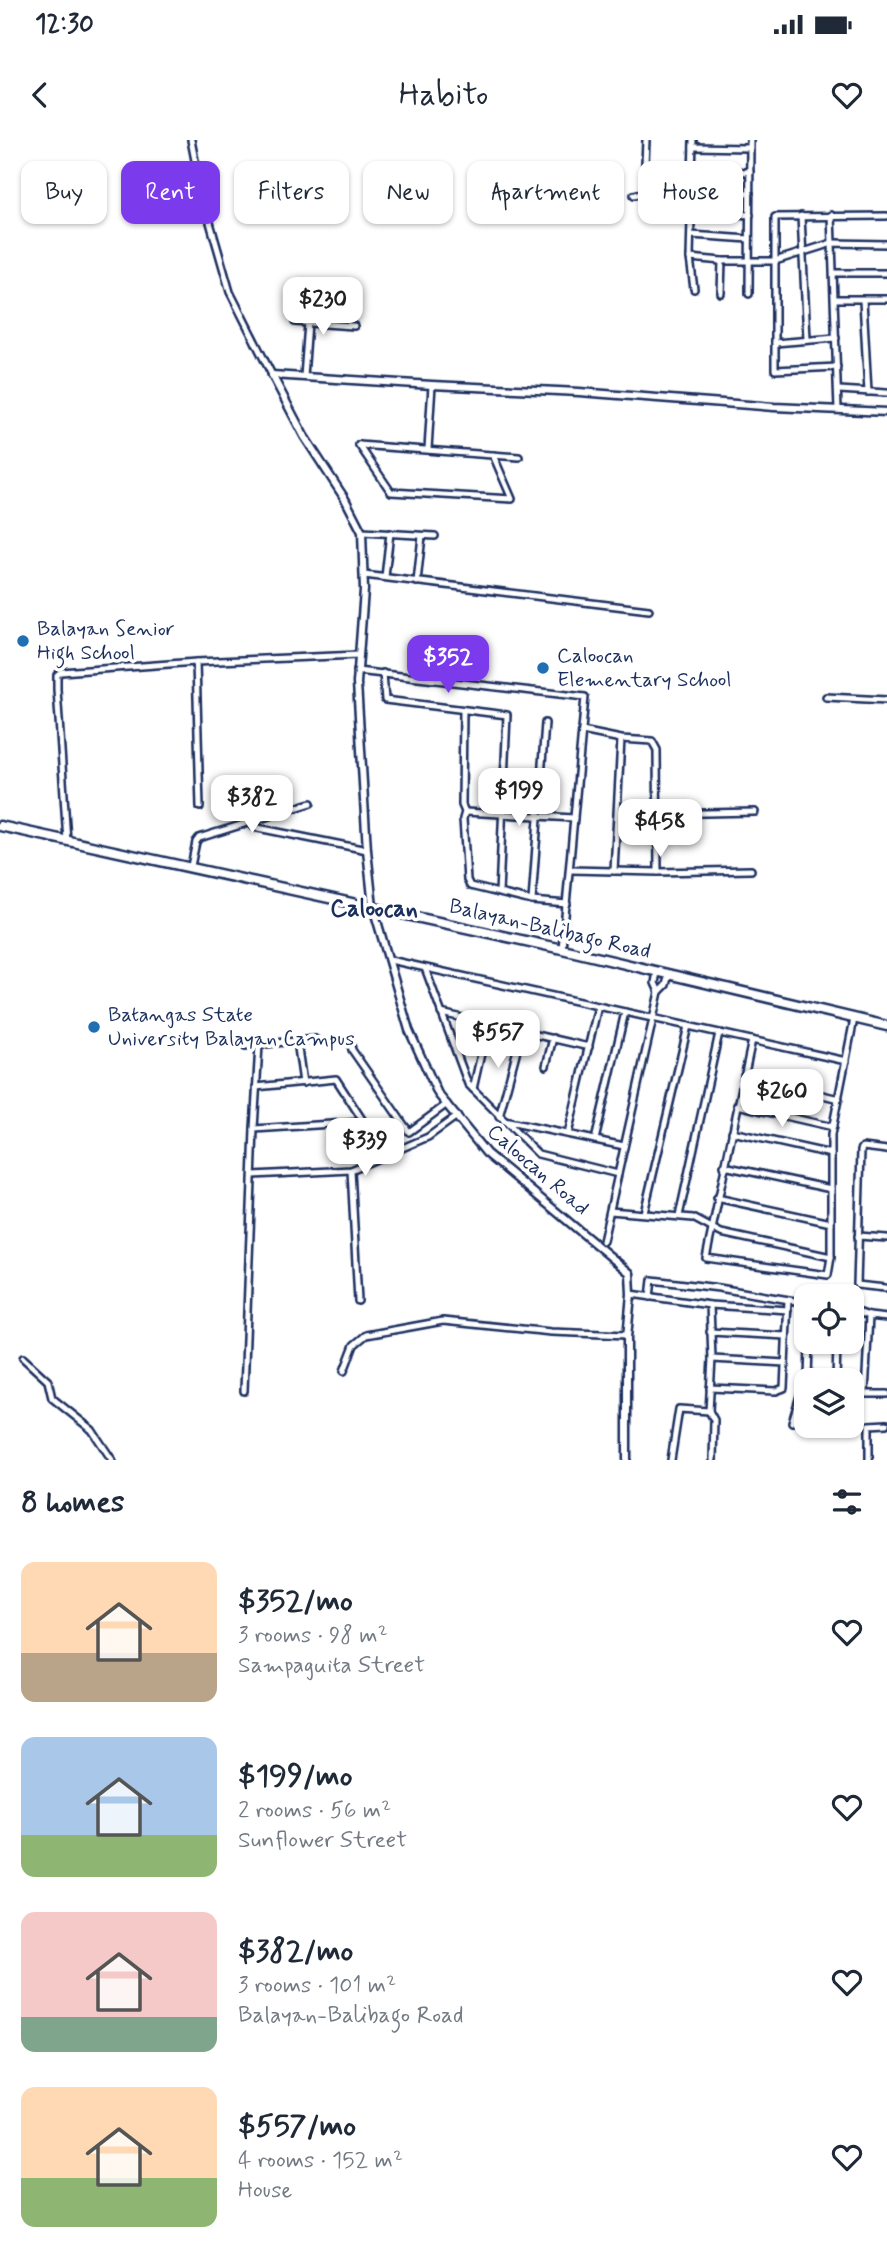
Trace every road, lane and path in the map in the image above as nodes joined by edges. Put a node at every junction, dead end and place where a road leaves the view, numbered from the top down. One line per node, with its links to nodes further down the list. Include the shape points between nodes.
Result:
1 (191, 140): 43 (street, via 230,292)
2 (646, 140): 12 (street, via 644,189)
3 (750, 140): 6 (street)
4 (693, 143): 5 (street); 7 (street)
5 (728, 144): 6 (street)
6 (749, 148): 9 (street)
7 (694, 161)
8 (743, 172): 9 (street)
9 (750, 172): 11 (street)
10 (743, 193): 11 (street)
11 (750, 193): 14 (street)
12 (634, 195)
13 (743, 215): 14 (street)
14 (750, 215): 20 (street)
15 (831, 215): 16 (street); 17 (street); 21 (street)
16 (801, 216): 23 (street); 27 (street, via 775,216)
17 (887, 216)
18 (691, 224): 19 (street)
19 (691, 235): 20 (street); 24 (street)
20 (749, 239): 26 (street)
21 (832, 243): 22 (street); 23 (street); 28 (street)
22 (887, 244)
23 (802, 253): 27 (street); 40 (street)
24 (690, 258): 25 (street); 30 (street)
25 (722, 261): 26 (street); 31 (street)
26 (749, 261): 27 (street); 32 (street)
27 (775, 261): 41 (street)
28 (834, 273): 29 (street); 33 (street)
29 (887, 273)
30 (694, 289)
31 (721, 293)
32 (750, 294)
33 (836, 299): 35 (street); 39 (street)
34 (887, 299): 35 (street)
35 (863, 300): 47 (street)
36 (295, 322): 37 (street)
37 (308, 323): 38 (street); 44 (street)
38 (354, 326)
39 (836, 338): 40 (street); 42 (street)
40 (807, 339): 41 (street)
41 (775, 342): 42 (street, via 775,370)
42 (837, 367): 46 (street)
43 (272, 375): 44 (street); 54 (street)
44 (304, 377): 45 (street)
45 (432, 386): 49 (street); 51 (street)
46 (839, 390): 47 (street); 49 (street)
47 (868, 391): 48 (street)
48 (887, 393)
49 (838, 409): 50 (street)
50 (887, 412)
51 (428, 449): 52 (street); 52 (street, via 359,445 391,492 512,499)
52 (493, 455): 53 (street)
53 (519, 457)
54 (362, 532): 55 (street); 58 (street, Caloocan Road)
55 (390, 533): 56 (street); 59 (street)
56 (422, 536): 57 (street); 60 (street)
57 (435, 536)
58 (364, 575): 59 (street); 62 (street, Caloocan Road)
59 (385, 577): 60 (street)
60 (417, 582): 61 (street)
61 (649, 610)
62 (359, 655): 63 (street); 64 (street, Caloocan Road)
63 (197, 662): 73 (street); 82 (street, via 57,675)
64 (357, 671): 65 (street); 83 (street, Caloocan Road)
65 (383, 673): 68 (street, via 385,700); 70 (street, via 585,697)
66 (826, 697): 67 (street)
67 (887, 700)
68 (463, 710): 74 (street); 76 (street, via 507,715)
69 (545, 723): 78 (street)
70 (582, 731): 71 (street); 79 (street)
71 (621, 739): 77 (street, via 652,741 657,750); 87 (street)
72 (311, 803): 80 (street)
73 (201, 807)
74 (465, 812): 76 (street); 89 (street, via 467,880 478,890)
75 (755, 812): 77 (street)
76 (503, 813): 78 (street); 89 (street)
77 (657, 814): 88 (street)
78 (538, 816): 79 (street); 90 (street)
79 (574, 818): 85 (street)
80 (252, 821): 83 (street, via 258,828); 84 (street, via 199,838)
81 (0, 826): 82 (main road, Balayan-Balibago Road)
82 (67, 841): 84 (main road, Balayan-Balibago Road)
83 (367, 850): 92 (street, Caloocan Road)
84 (191, 866): 92 (main road, Balayan-Balibago Road)
85 (570, 870): 87 (street); 91 (street)
86 (751, 870): 88 (street)
87 (614, 871): 88 (street)
88 (658, 872)
89 (499, 893): 90 (street)
90 (532, 901): 91 (street)
91 (567, 904): 93 (street)
92 (373, 907): 93 (main road, Balayan-Balibago Road); 124 (street, Caloocan Road, via 409,1030)
93 (562, 949): 96 (main road, Balayan-Balibago Road)
94 (390, 960): 95 (street)
95 (425, 968): 99 (street); 101 (street)
96 (657, 971): 97 (main road, Balayan-Balibago Road); 98 (street)
97 (669, 974): 98 (street); 103 (main road, Balayan-Balibago Road)
98 (659, 992): 102 (street)
99 (598, 1006): 100 (street); 116 (street)
100 (625, 1012): 102 (street); 133 (street)
101 (441, 1013): 104 (street); 122 (street)
102 (653, 1018): 105 (street); 134 (street)
103 (854, 1019): 106 (main road, Balayan-Balibago Road); 117 (street)
104 (488, 1023): 107 (street); 122 (street)
105 (688, 1026): 108 (street); 145 (street)
106 (887, 1026)
107 (522, 1031): 109 (street); 127 (street)
108 (719, 1033): 111 (street); 146 (street)
109 (553, 1038): 116 (street); 118 (street)
110 (315, 1039): 112 (street)
111 (752, 1040): 117 (street); 119 (street)
112 (297, 1041): 114 (street); 120 (street)
113 (351, 1044): 124 (street, via 409,1132)
114 (259, 1045): 115 (street); 121 (street)
115 (245, 1046)
116 (589, 1047): 132 (street)
117 (846, 1061): 123 (street)
118 (546, 1066)
119 (744, 1076): 123 (street); 125 (street)
120 (303, 1083): 121 (street); 128 (street, via 336,1079)
121 (256, 1087): 130 (street)
122 (472, 1089): 127 (street)
123 (839, 1099): 129 (street)
124 (447, 1104): 126 (street, Caloocan Road)
125 (737, 1105): 129 (street); 131 (street)
126 (457, 1116): 137 (street, via 428,1137); 154 (street, Caloocan Road, via 486,1153 630,1273)
127 (501, 1119): 132 (street); 140 (street, via 538,1154)
128 (363, 1122): 130 (street); 137 (street)
129 (833, 1127): 136 (street)
130 (254, 1129): 141 (street)
131 (732, 1132): 136 (street); 138 (street)
132 (568, 1134): 133 (street)
133 (595, 1140): 134 (street)
134 (624, 1146): 140 (street)
135 (887, 1150): 149 (street, via 861,1150)
136 (831, 1154): 142 (street)
137 (385, 1156): 139 (street)
138 (724, 1166): 142 (street); 143 (street)
139 (351, 1170): 141 (street); 157 (street)
140 (618, 1174): 144 (street)
141 (253, 1175): 172 (street)
142 (831, 1189): 147 (street)
143 (717, 1198): 147 (street); 148 (street)
144 (610, 1211): 145 (street); 151 (street)
145 (644, 1213): 146 (street)
146 (679, 1216): 148 (street)
147 (831, 1223): 152 (street)
148 (712, 1227): 152 (street, via 721,1233); 152 (street, via 706,1258 828,1275)
149 (858, 1236): 150 (street); 153 (street, via 857,1284)
150 (887, 1238)
151 (603, 1241)
152 (831, 1257)
153 (885, 1288)
154 (631, 1294): 155 (street); 165 (street, Caloocan Road)
155 (650, 1297): 156 (street, via 652,1280); 159 (street)
156 (788, 1300): 158 (street); 160 (street)
157 (358, 1301)
158 (794, 1301)
159 (710, 1304): 160 (street); 164 (street)
160 (788, 1310): 166 (street)
161 (864, 1314): 162 (street)
162 (869, 1316): 163 (street); 173 (street, via 865,1394)
163 (887, 1318)
164 (709, 1332): 166 (street); 168 (street)
165 (627, 1335): 170 (street, via 443,1321 366,1335 354,1345); 179 (street, Caloocan Road)
166 (786, 1336): 169 (street)
167 (23, 1358): 178 (street, via 48,1381 52,1398 92,1430)
168 (712, 1359): 169 (street); 171 (street)
169 (785, 1363): 171 (street, via 783,1388 776,1391)
170 (344, 1371)
171 (710, 1388): 174 (street)
172 (244, 1391)
173 (887, 1394)
174 (709, 1411): 180 (street, via 679,1409); 181 (street, via 714,1420)
175 (794, 1415): 176 (street)
176 (792, 1422)
177 (887, 1424): 182 (street, via 869,1425)
178 (112, 1460)
179 (627, 1460)
180 (671, 1460)
181 (713, 1460)
182 (869, 1460)

